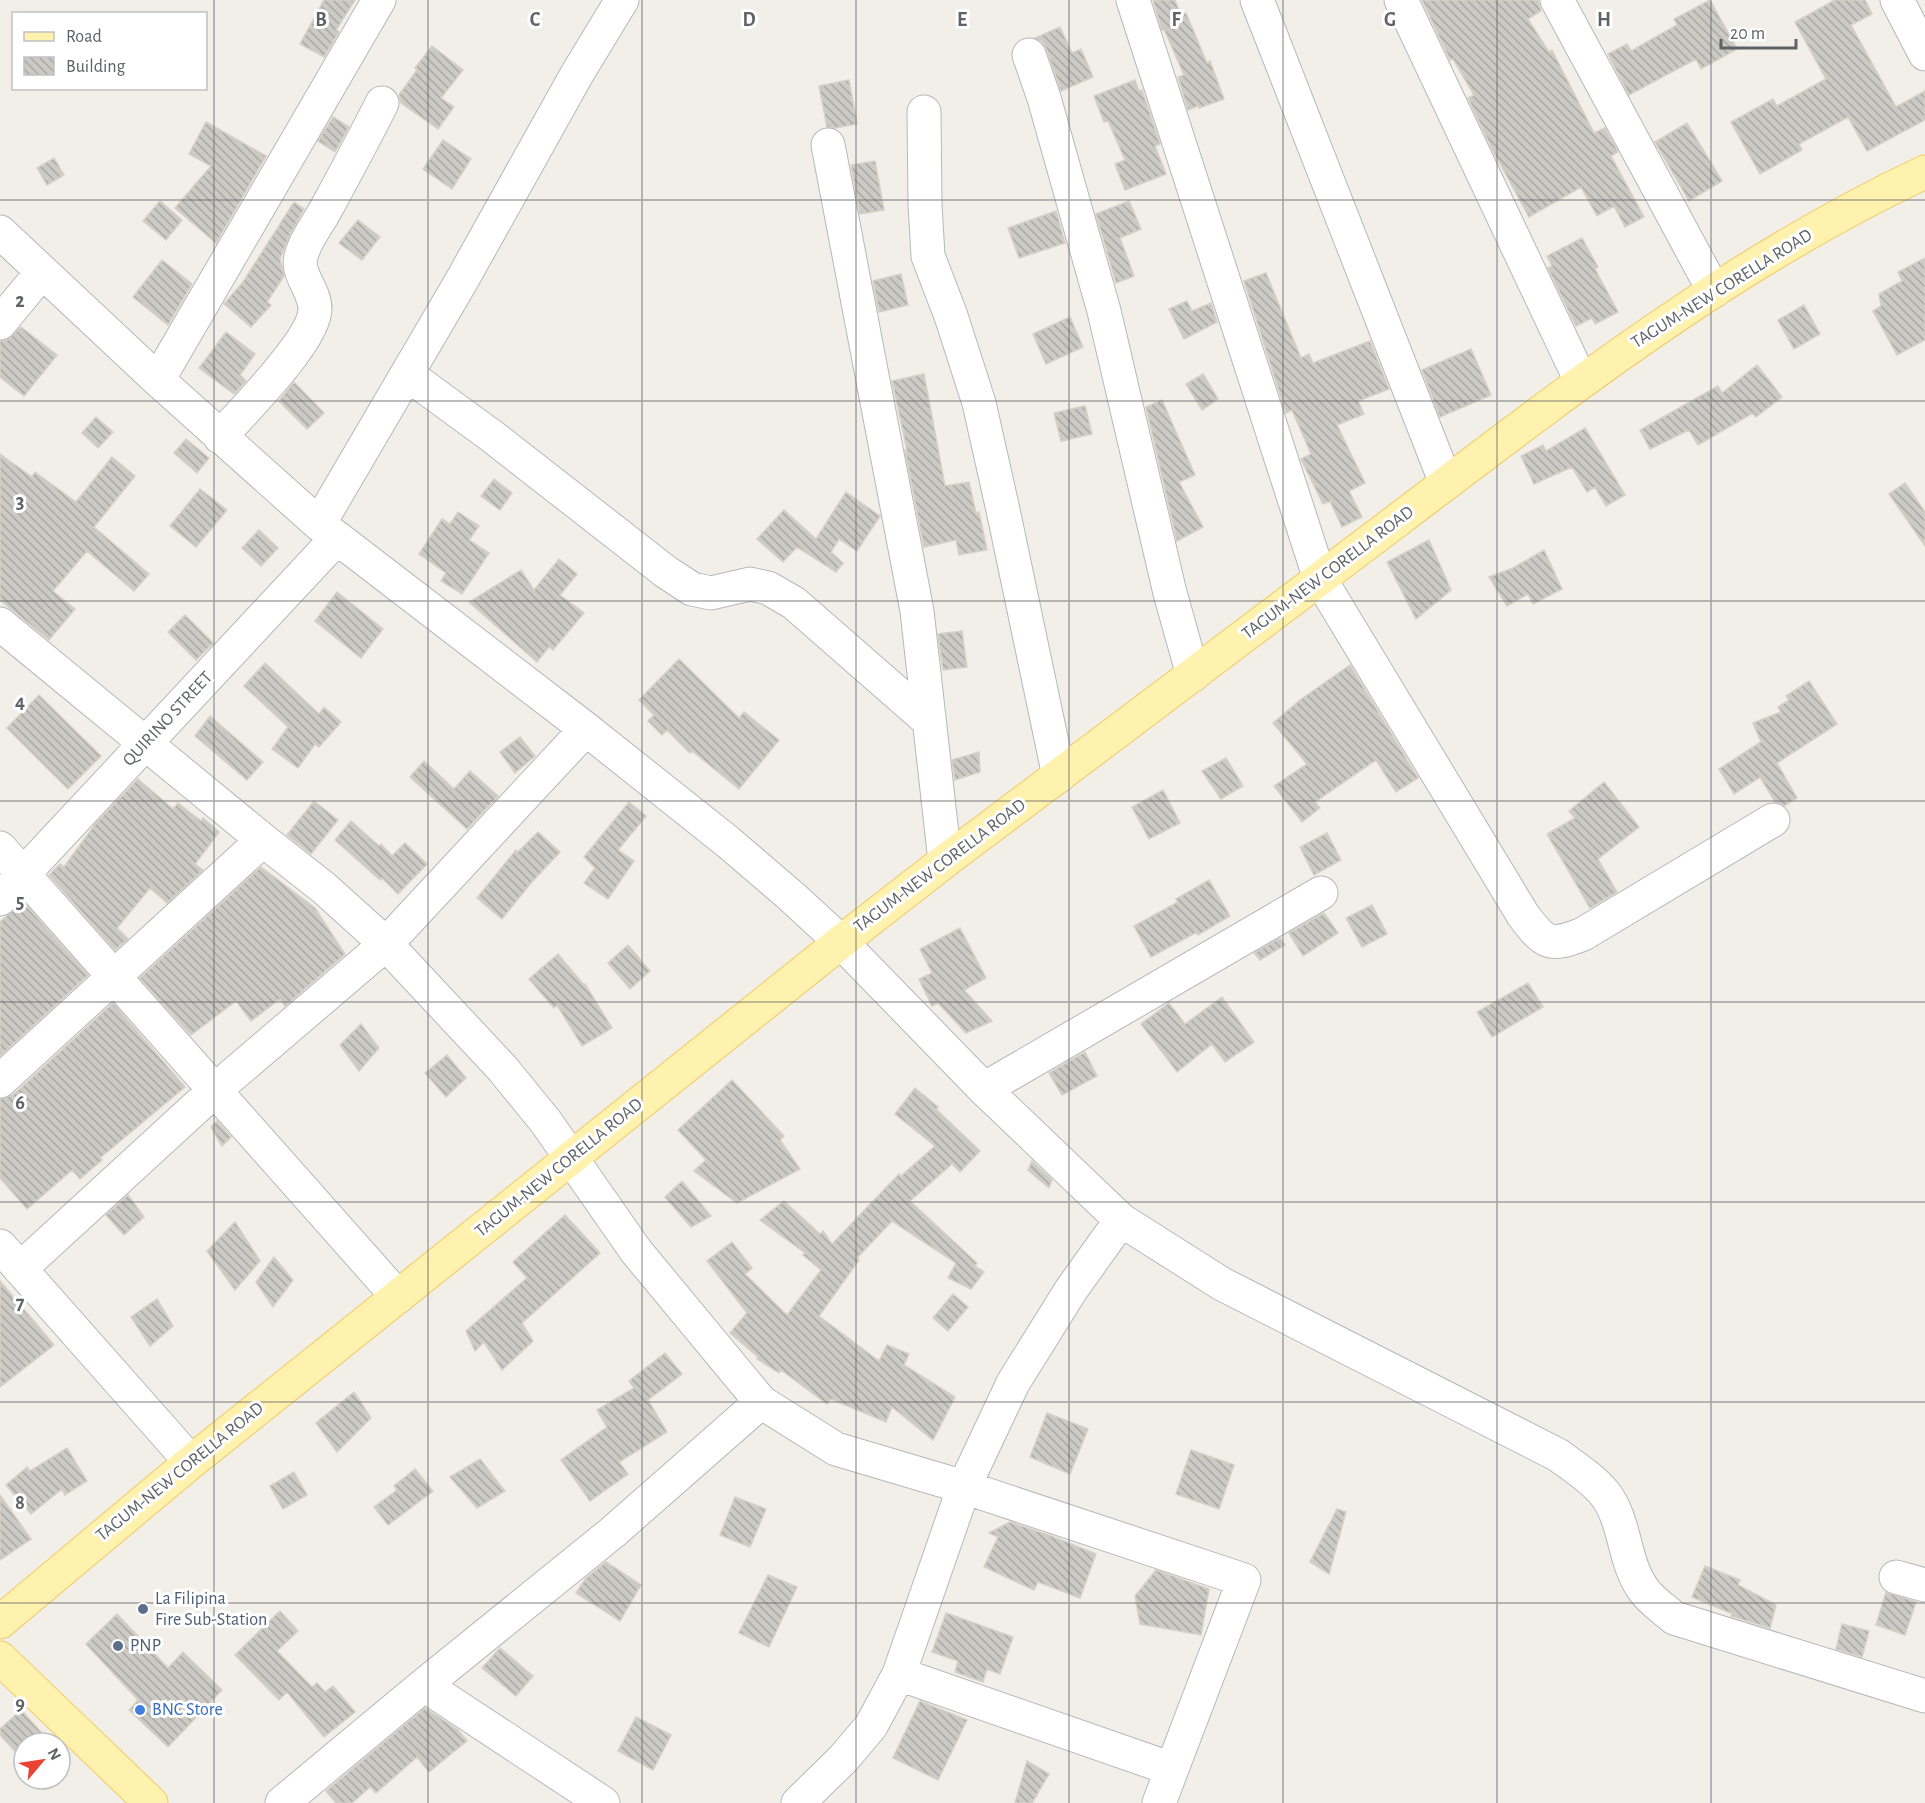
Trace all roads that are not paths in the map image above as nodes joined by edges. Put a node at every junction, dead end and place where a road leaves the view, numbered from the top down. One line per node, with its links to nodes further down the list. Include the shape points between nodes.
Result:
1 (379, 0): 19 (street)
2 (622, 0): 18 (street, QUIRINO STREET)
3 (1133, 0): 24 (street)
4 (1257, 0): 22 (street)
5 (1401, 0): 20 (street)
6 (1557, 0): 16 (street)
7 (1897, 0): 8 (street)
8 (1925, 54)
9 (1029, 55): 26 (street, via 1104,312)
10 (382, 104): 21 (street, via 300,256 301,273 315,309 312,324 291,356)
11 (924, 112): 30 (street, via 928,256 979,404)
12 (828, 145): 27 (street, via 917,611)
13 (1925, 172): 16 (main road, TAGUM-NEW CORELLA ROAD, via 1829,221)
14 (0, 232): 15 (street)
15 (42, 272): 17 (street); 19 (street)
16 (1714, 291): 20 (main road, TAGUM-NEW CORELLA ROAD)
17 (0, 323)
18 (406, 374): 23 (street, QUIRINO STREET); 27 (street, via 692,589 711,593 750,584 768,588 794,603)
19 (158, 380): 21 (street)
20 (1581, 381): 22 (main road, TAGUM-NEW CORELLA ROAD)
21 (220, 437): 23 (street)
22 (1446, 483): 24 (main road, TAGUM-NEW CORELLA ROAD)
23 (328, 531): 28 (street); 29 (street, QUIRINO STREET)
24 (1320, 579): 26 (main road, TAGUM-NEW CORELLA ROAD); 31 (street, via 1523,915 1538,934 1551,942 1563,942 1583,933)
25 (0, 624): 29 (street)
26 (1193, 675): 30 (main road, TAGUM-NEW CORELLA ROAD)
27 (929, 721): 34 (street)
28 (586, 729): 38 (street, via 728,842); 39 (street)
29 (145, 743): 32 (street); 35 (street, QUIRINO STREET)
30 (1059, 776): 34 (main road, TAGUM-NEW CORELLA ROAD)
31 (1773, 820)
32 (263, 840): 39 (street); 40 (street)
33 (0, 848): 35 (street)
34 (945, 861): 38 (main road, TAGUM-NEW CORELLA ROAD)
35 (24, 874): 37 (street, QUIRINO STREET); 40 (street)
36 (1321, 892): 42 (street)
37 (0, 899)
38 (841, 942): 42 (street); 44 (main road, TAGUM-NEW CORELLA ROAD)
39 (386, 944): 43 (street); 44 (street, via 502,1068)
40 (113, 977): 41 (street); 43 (street)
41 (0, 1082)
42 (984, 1089): 45 (street)
43 (215, 1090): 46 (street); 47 (street)
44 (572, 1158): 47 (main road, TAGUM-NEW CORELLA ROAD); 48 (street, via 636,1251)
45 (1121, 1220): 50 (street, via 1071,1290 1013,1383); 55 (street, via 1222,1284 1565,1461 1606,1496 1643,1591 1674,1618)
46 (10, 1258): 49 (street)
47 (398, 1297): 49 (main road, TAGUM-NEW CORELLA ROAD)
48 (761, 1402): 50 (street, via 836,1449); 54 (street, via 613,1532)
49 (191, 1462): 51 (main road, TAGUM-NEW CORELLA ROAD)
50 (964, 1487): 53 (street); 56 (street, via 1244,1580)
51 (0, 1622)
52 (0, 1658): 57 (main road)
53 (899, 1674): 56 (street); 60 (street, via 871,1726)
54 (424, 1685): 58 (street); 59 (street)
55 (1925, 1696)
56 (1172, 1769): 61 (street)
57 (150, 1803)
58 (282, 1803)
59 (603, 1803)
60 (798, 1803)
61 (1158, 1803)

